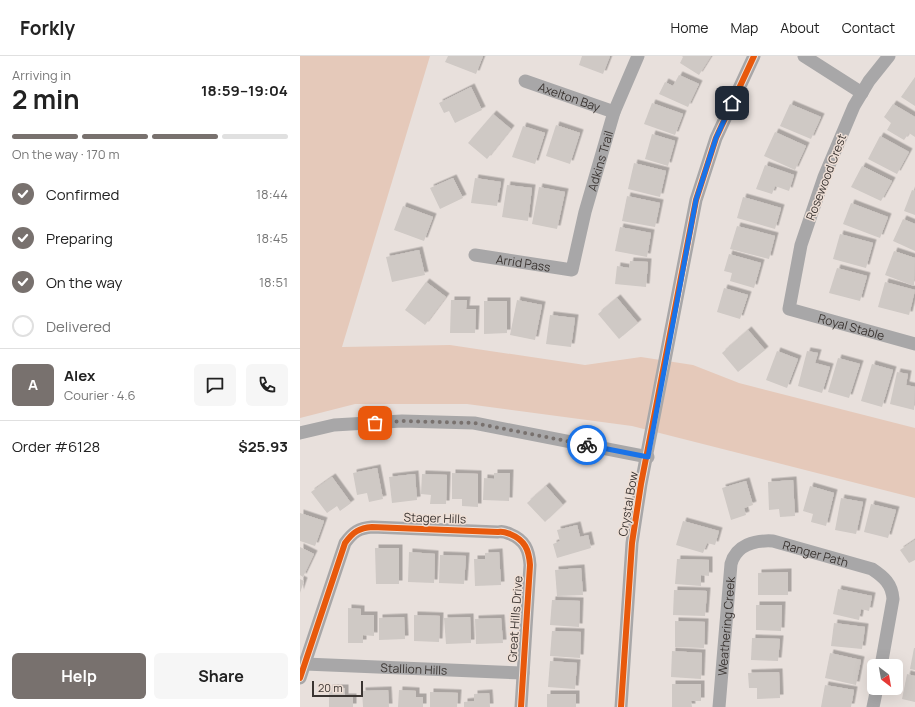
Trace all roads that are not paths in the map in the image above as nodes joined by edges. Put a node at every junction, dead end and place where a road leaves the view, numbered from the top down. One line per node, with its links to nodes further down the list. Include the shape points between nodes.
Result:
1 (638, 56): 7 (street, Adkins Trail)
2 (754, 56): 13 (street, Crystal Bow, via 716,138 696,200)
3 (804, 56): 6 (street)
4 (889, 56): 6 (street, Rosewood Crest)
5 (525, 81): 7 (street, Axelton Bay)
6 (862, 93): 10 (street, Rosewood Crest, via 824,177 803,237)
7 (614, 112): 9 (street, Adkins Trail, via 585,212)
8 (475, 255): 9 (street, Arrid Pass)
9 (572, 270)
10 (789, 309): 11 (street, Royal Stable)
11 (915, 344)
12 (300, 432): 13 (street, via 334,425 402,421 474,423)
13 (648, 457): 22 (street, Crystal Bow, via 632,543)
14 (517, 537): 17 (street, Stager Hills, via 503,531 361,528 345,543); 18 (street, Great Hills Drive, via 529,553 530,565)
15 (740, 549): 16 (street, Ranger Path, via 763,541 773,541 872,569 888,582 892,589 893,599); 23 (street, Weathering Creek, via 733,556 731,564)
16 (882, 659)
17 (305, 664): 18 (street, Stallion Hills); 19 (street)
18 (523, 673): 21 (street, Great Hills Drive)
19 (300, 678)
20 (876, 695): 24 (street)
21 (521, 707)
22 (621, 707)
23 (719, 707)
24 (873, 707)

